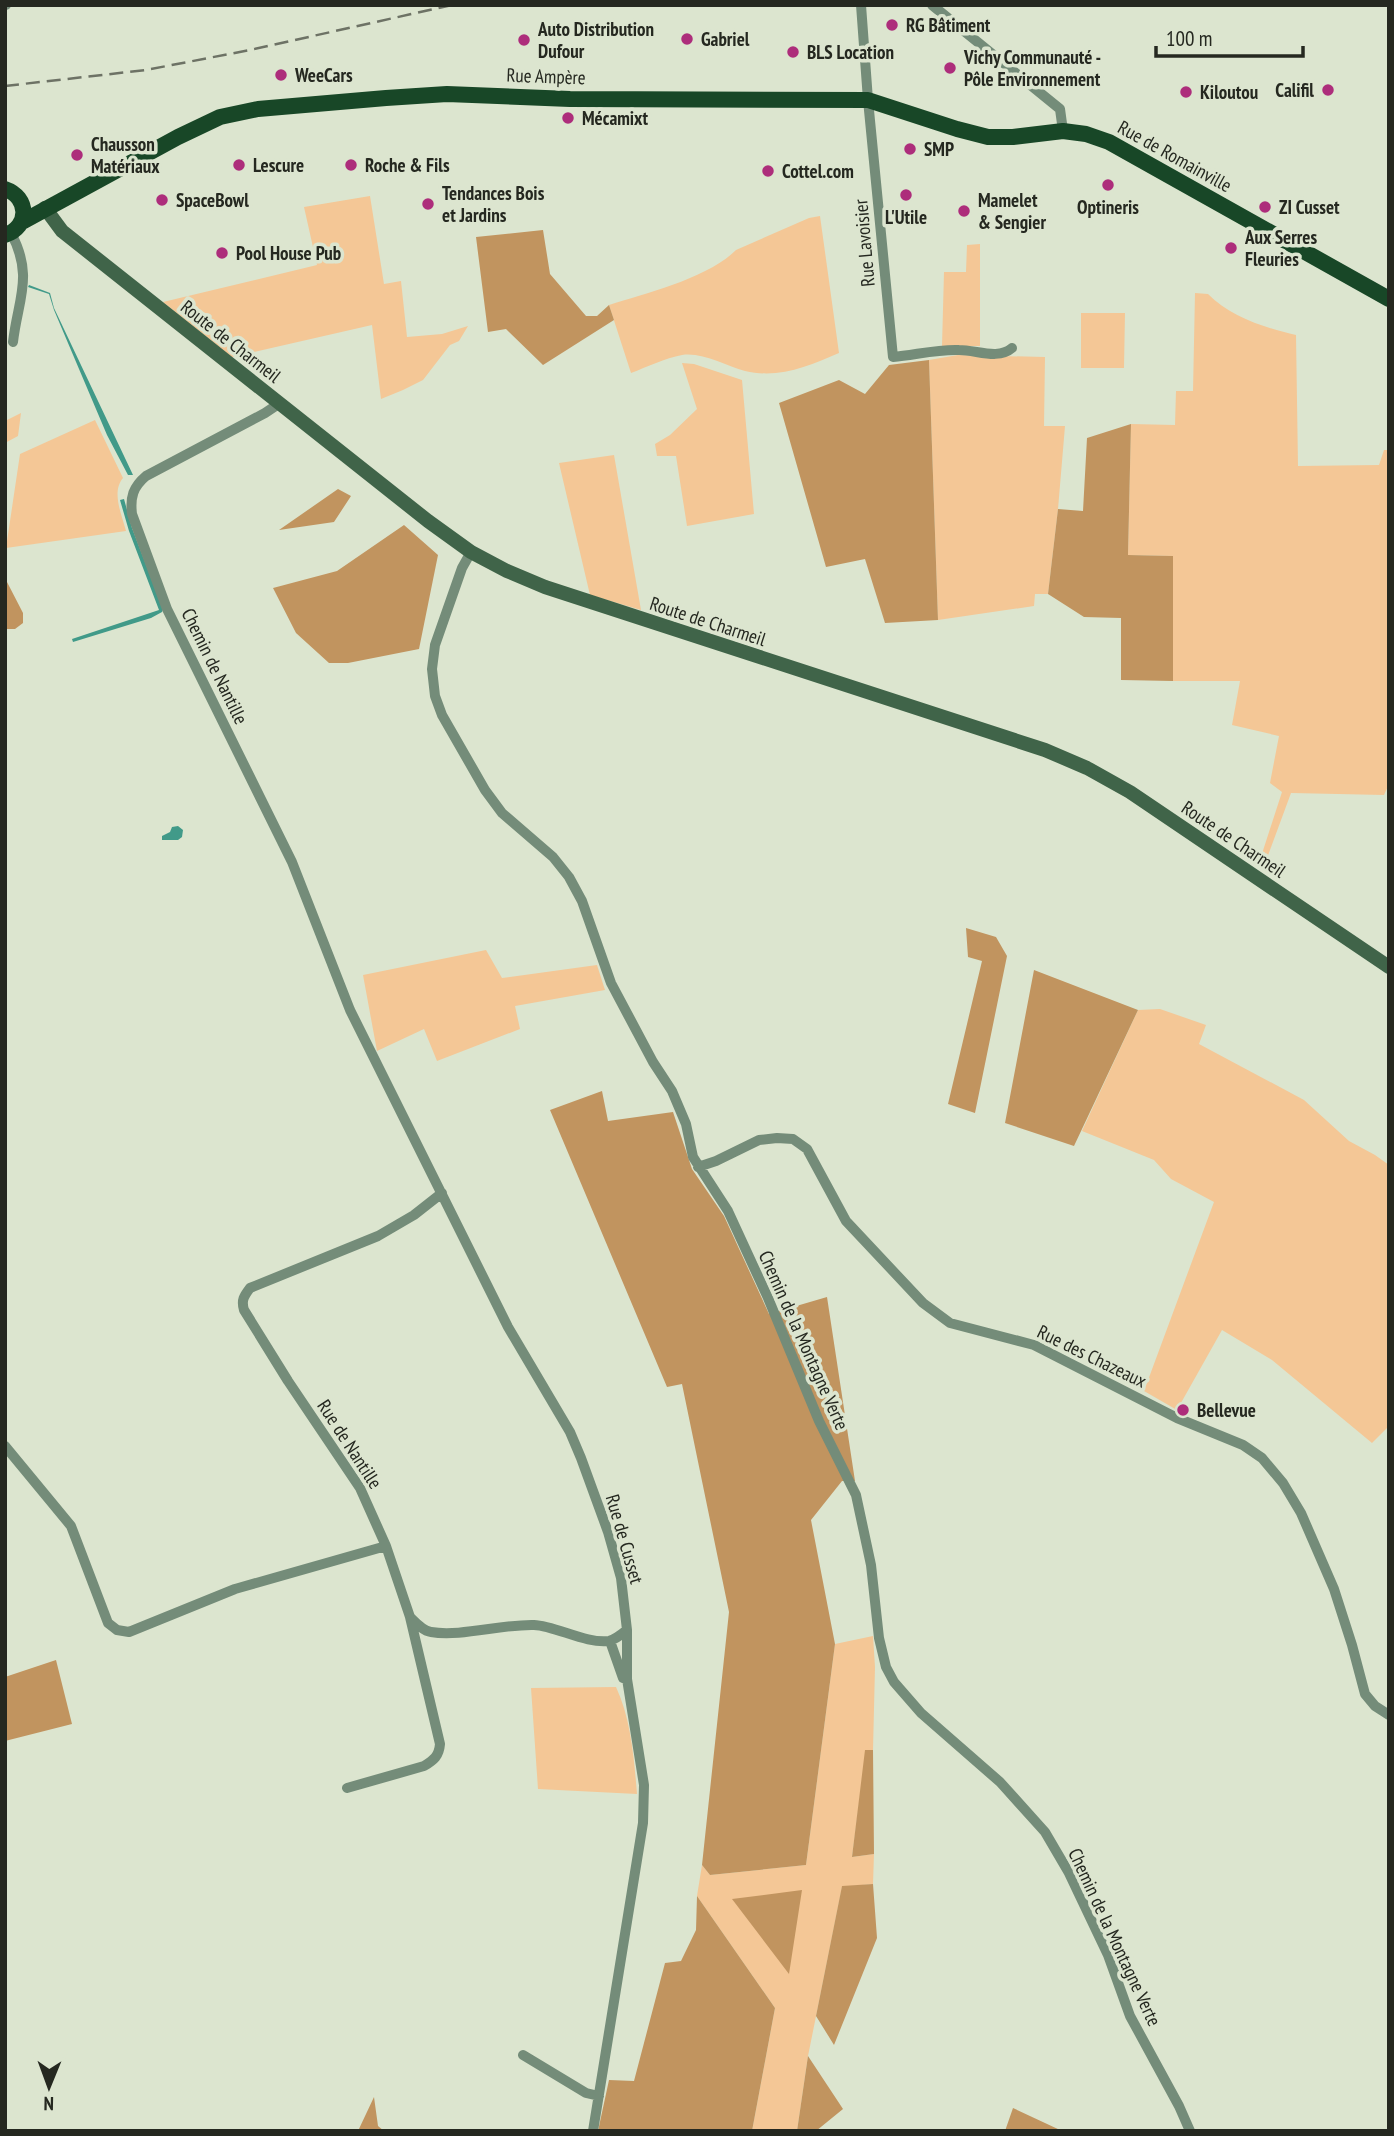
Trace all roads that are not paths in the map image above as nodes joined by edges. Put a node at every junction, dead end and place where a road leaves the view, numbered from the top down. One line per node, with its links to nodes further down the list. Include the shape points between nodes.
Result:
1 (861, 5): 3 (street, Rue Lavoisier)
2 (932, 5): 4 (street, via 1060,109)
3 (867, 100): 4 (main road, Rue Ampère, via 988,137); 6 (main road, Rue Ampère, via 447,94 258,109 220,117); 13 (street, Rue Lavoisier, via 893,357 958,350 999,354)
4 (1063, 131): 11 (main road, Rue de Romainville, via 1109,142)
5 (6, 188): 7 (main road)
6 (65, 200): 8 (main road, Rue Ampère); 10 (main road, via 60,208)
7 (22, 201): 8 (main road); 9 (main road, via 24,208)
8 (45, 208): 9 (main road, Rue Ampère); 10 (main road, Route de Charmeil)
9 (15, 229): 10 (main road, Route de Charmeil, via 34,223); 12 (street, via 24,290)
10 (62, 231): 14 (main road, Route de Charmeil)
11 (1389, 299)
12 (13, 342)
13 (1013, 348)
14 (279, 403): 15 (main road, Route de Charmeil); 17 (street, Chemin de Nantille, via 146,475 132,492 132,514 167,609 292,862)
15 (471, 552): 16 (main road, Route de Charmeil, via 545,587 1045,750 1087,768 1130,792); 18 (street, Chemin de la Montagne Verte, via 435,645 435,696 502,813 569,877 611,983 672,1091)
16 (1389, 967)
17 (350, 1010): 19 (street, Rue de Cusset)
18 (698, 1167): 28 (street, Rue des Chazeaux, via 759,1140 793,1139 807,1149 846,1221 923,1303 950,1323 1034,1345 1262,1458 1301,1513 1334,1589 1365,1694); 33 (street, Chemin de la Montagne Verte, via 728,1211 819,1422 856,1495 872,1565 886,1667 914,1706 1000,1782 1045,1832 1108,1955 1130,2016)
19 (442, 1193): 21 (street, Rue de Nantille, via 378,1236 250,1289 243,1296 244,1310 360,1488); 23 (street, Rue de Cusset, via 508,1327 570,1432 608,1532 621,1578)
20 (5, 1446): 21 (street, via 71,1526 108,1623 117,1630 128,1632 235,1589)
21 (386, 1546): 22 (street, Rue de Nantille)
22 (410, 1617): 24 (street); 26 (street, Rue de Nantille)
23 (627, 1630): 25 (street); 27 (street, Rue de Cusset)
24 (428, 1632): 25 (street, via 538,1625); 26 (street)
25 (610, 1641): 27 (street)
26 (416, 1650): 29 (street, Rue de Nantille, via 439,1754 424,1766)
27 (627, 1679): 31 (street, Rue de Cusset, via 644,1785 643,1823)
28 (1389, 1715)
29 (347, 1788)
30 (523, 2055): 31 (street, via 586,2093)
31 (599, 2096): 32 (street, Rue de Cusset)
32 (593, 2131)
33 (1190, 2131)

